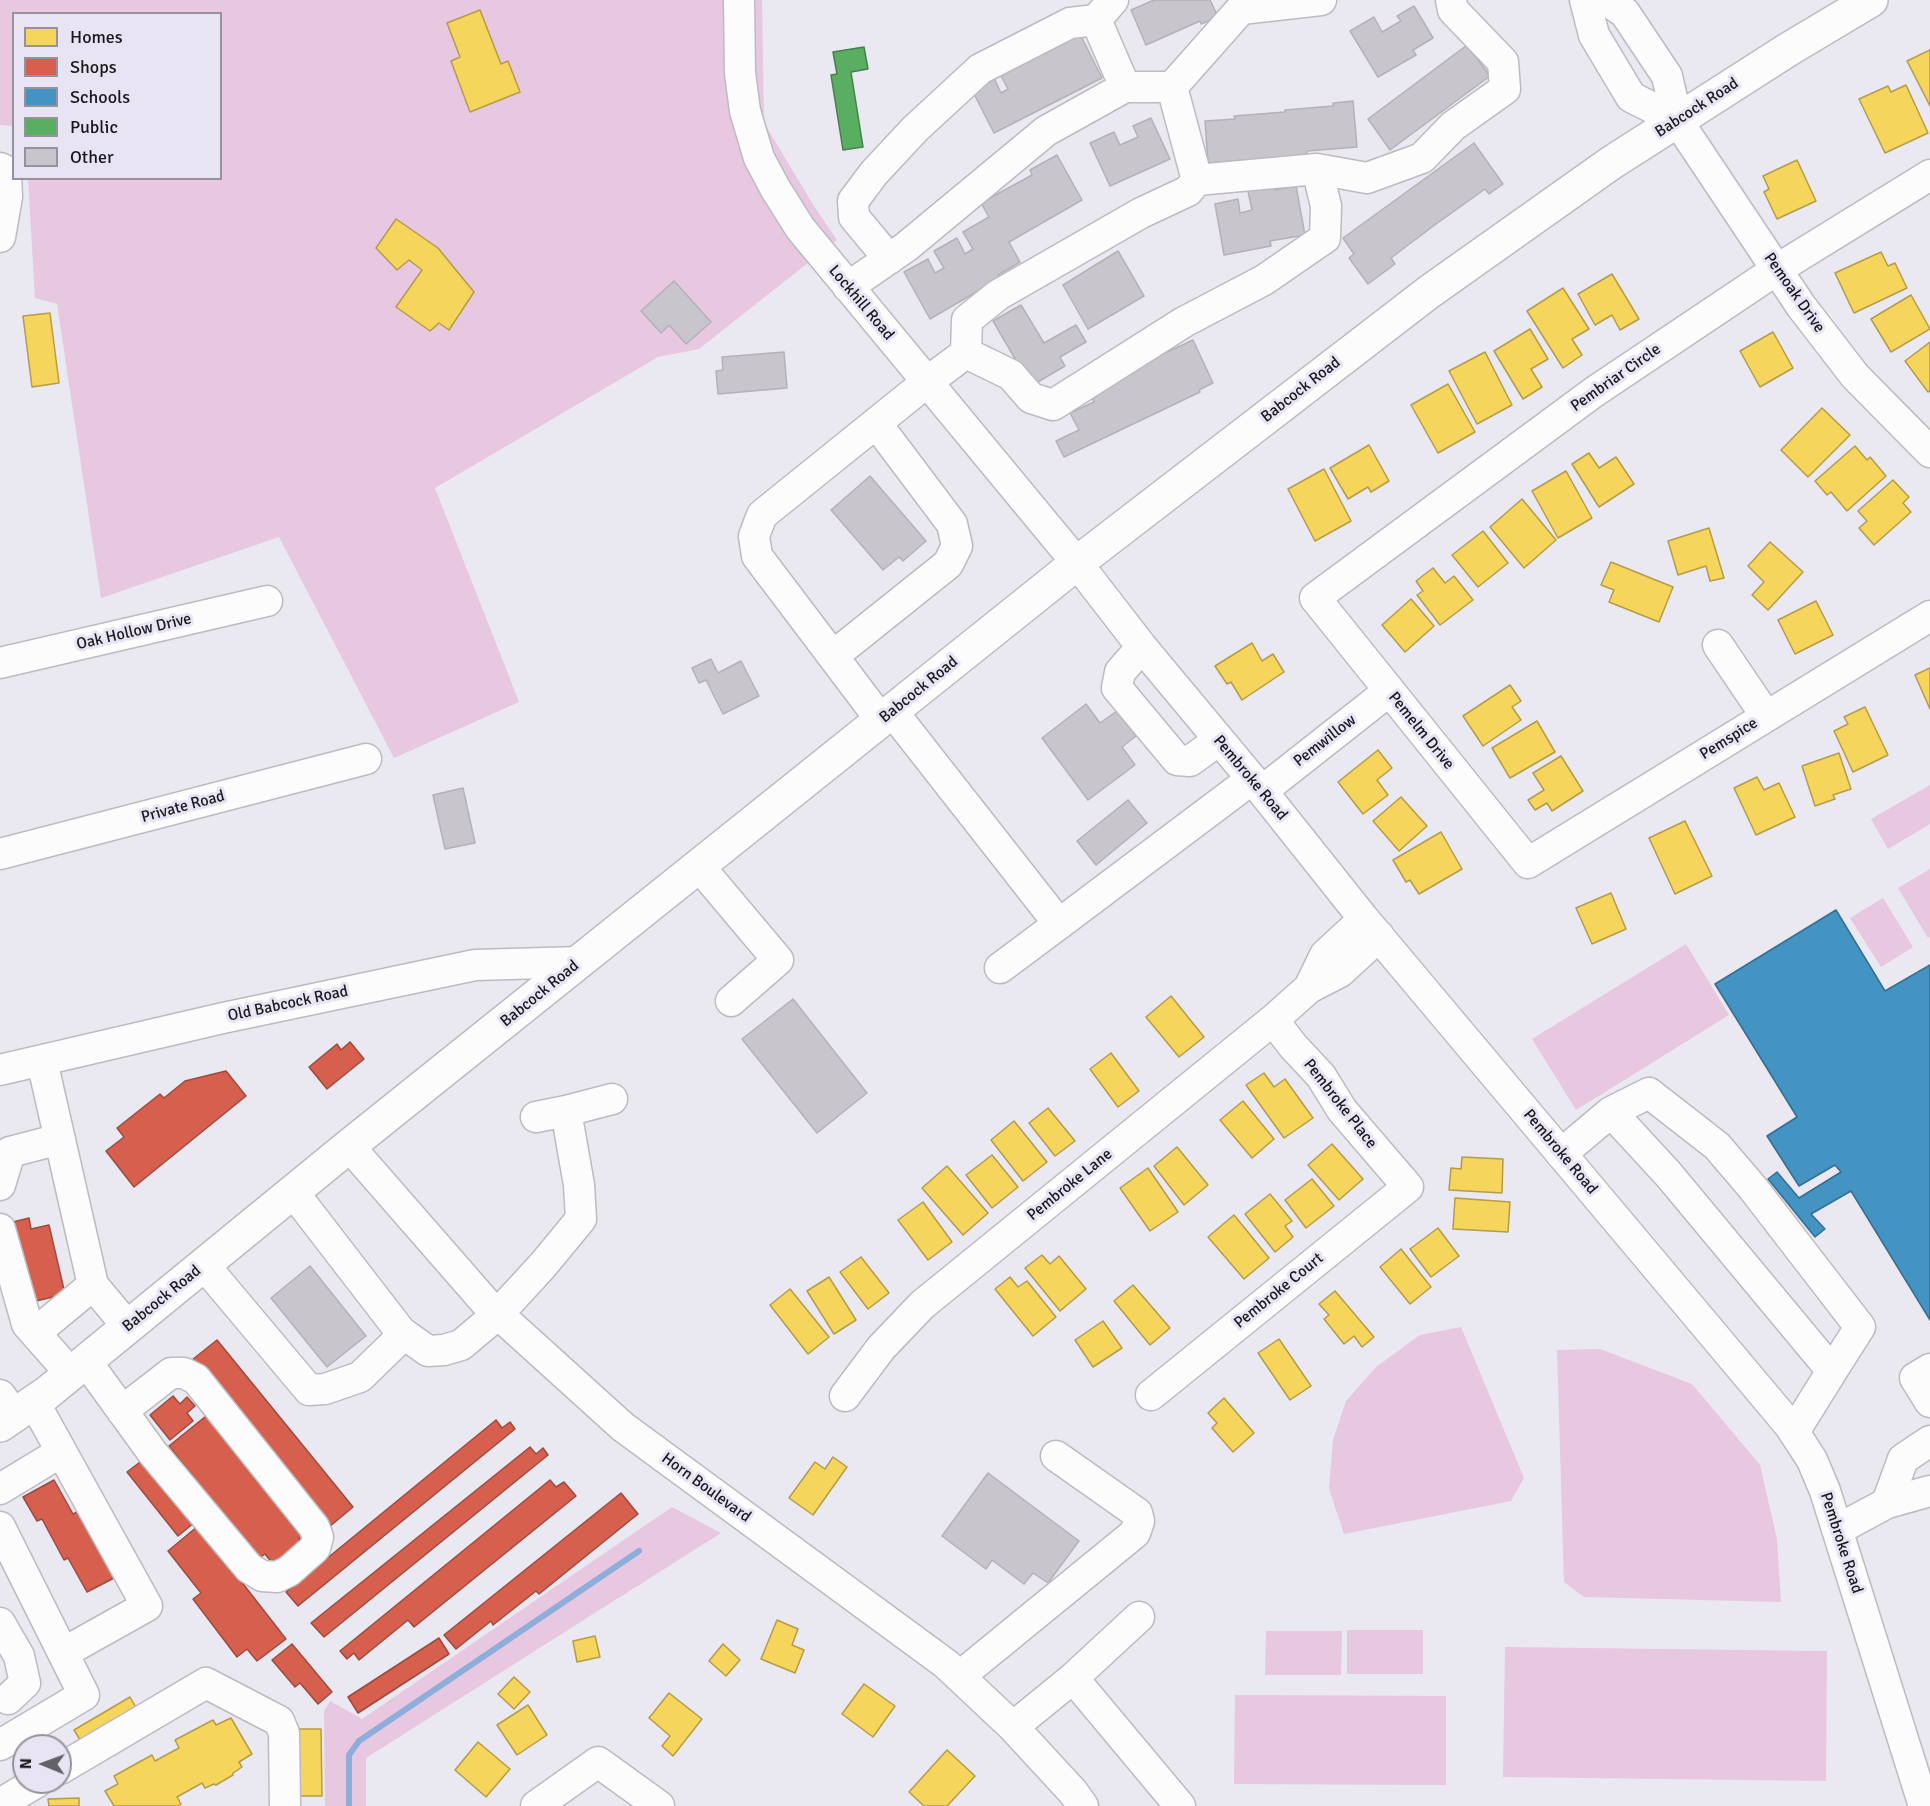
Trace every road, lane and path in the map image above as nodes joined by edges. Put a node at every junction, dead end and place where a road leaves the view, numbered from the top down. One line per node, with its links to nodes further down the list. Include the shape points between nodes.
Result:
1 (739, 0): 20 (street, Lockhill Road, via 740,73 745,111 759,158 800,228)
2 (1321, 0): 11 (street, via 1242,9)
3 (1451, 0): 14 (street, via 1453,10 1503,62 1505,89 1453,126 1422,158 1367,178)
4 (1586, 0): 9 (street, via 1594,34)
5 (1607, 0): 8 (street, via 1625,13)
6 (1871, 0): 12 (main road, Babcock Road)
7 (1104, 10): 10 (street); 18 (street, via 980,69 874,173 853,201 854,217)
8 (1638, 32): 9 (street); 12 (street, via 1667,76)
9 (1604, 53): 12 (street, via 1631,97)
10 (1125, 87): 11 (street); 18 (street, via 1046,131)
11 (1172, 87): 16 (street)
12 (1677, 120): 19 (street, Pemoak Drive); 25 (main road, Babcock Road, via 1429,292)
13 (0, 168): 17 (street, via 6,171 7,197)
14 (1317, 169): 16 (street); 21 (street, via 1326,206 1325,238 1264,280 1184,322 1053,405 1031,398 1011,375)
15 (1930, 175): 19 (street, Pembriar Circle)
16 (1197, 180): 21 (street, via 1188,191 1141,213 998,295 967,320)
17 (0, 237)
18 (889, 259): 20 (street)
19 (1776, 270): 24 (street, Pemoak Drive, via 1855,376); 26 (street, Pembriar Circle, via 1594,392)
20 (848, 287): 22 (street, Lockhill Road)
21 (966, 353): 22 (street)
22 (927, 382): 23 (street); 25 (street, Lockhill Road)
23 (876, 423): 31 (street, via 762,515 754,536 757,556); 31 (street, via 952,524 957,546 948,564)
24 (1930, 452)
25 (1077, 564): 30 (street, Pembroke Road); 34 (main road, Babcock Road)
26 (1315, 598): 33 (street, Pemelm Drive)
27 (267, 601): 32 (street, Oak Hollow Drive)
28 (1930, 616): 35 (street, Pemspice)
29 (1718, 645): 35 (street)
30 (1142, 647): 36 (street, Pembroke Road); 36 (street, via 1120,672 1117,688 1177,760 1190,760)
31 (832, 656): 34 (street)
32 (0, 663)
33 (1389, 691): 38 (street, Pemwillow); 40 (street, Pemelm Drive)
34 (886, 716): 41 (main road, Babcock Road); 42 (street)
35 (1766, 716): 40 (street, Pemspice)
36 (1219, 740): 38 (street, Pembroke Road)
37 (366, 759): 39 (street, Private Road)
38 (1257, 785): 42 (street, Pemwillow); 43 (street, Pembroke Road)
39 (0, 854)
40 (1528, 863)
41 (699, 865): 44 (main road, Babcock Road); 46 (street, via 778,960)
42 (1059, 924): 45 (street, Pemwillow)
43 (1372, 928): 47 (street, Pembroke Lane, via 1340,972 1309,988); 56 (street, Pembroke Road)
44 (580, 962): 48 (street, Old Babcock Road, via 475,964); 55 (main road, Babcock Road)
45 (1000, 968)
46 (731, 1001)
47 (1273, 1020): 58 (street, Pembroke Place); 70 (street, Pembroke Lane, via 907,1318)
48 (42, 1060): 49 (street, Old Babcock Road); 54 (street)
49 (0, 1070)
50 (612, 1099): 51 (street)
51 (567, 1111): 53 (street); 63 (street, via 581,1219)
52 (1611, 1112): 56 (street); 69 (street, via 1669,1175); 69 (street, via 1649,1093 1717,1146 1752,1186 1860,1327)
53 (536, 1117)
54 (60, 1139): 57 (street, via 10,1152); 62 (street)
55 (349, 1146): 59 (main road, Babcock Road); 63 (street, Horn Boulevard)
56 (1561, 1154): 75 (street, Pembroke Road)
57 (0, 1185)
58 (1408, 1187): 71 (street, Pembroke Court)
59 (293, 1192): 61 (main road, Babcock Road); 65 (street)
60 (0, 1229): 66 (street, via 27,1324)
61 (204, 1265): 64 (main road, Babcock Road); 65 (street, via 309,1390 360,1377)
62 (93, 1285): 64 (street); 66 (street)
63 (498, 1314): 65 (street, via 461,1345 444,1350 428,1351); 87 (street, Horn Boulevard, via 623,1427)
64 (128, 1327): 67 (main road, Babcock Road)
65 (401, 1332)
66 (34, 1333): 67 (street)
67 (78, 1367): 73 (main road, Babcock Road); 74 (street)
68 (1930, 1369): 72 (street, via 1915,1378)
69 (1832, 1371): 75 (street)
70 (845, 1395)
71 (1151, 1395)
72 (1930, 1402)
73 (12, 1409): 77 (street)
74 (122, 1411): 74 (street, via 249,1568 262,1576 277,1577 315,1548 318,1537 314,1527 196,1379 184,1373 171,1373)
75 (1794, 1432): 83 (street, Pembroke Road, via 1812,1460)
76 (1930, 1441): 81 (street, via 1903,1459)
77 (61, 1452): 79 (street); 86 (street, via 147,1606)
78 (1056, 1456): 87 (street, via 1137,1513 1135,1533)
79 (0, 1490)
80 (1930, 1491): 81 (street)
81 (1887, 1503): 83 (street)
82 (0, 1527): 86 (street)
83 (1837, 1530): 100 (street, Pembroke Road)
84 (1139, 1617): 88 (street)
85 (0, 1623): 89 (street, via 19,1656 25,1683)
86 (63, 1653): 91 (street, via 84,1695)
87 (960, 1676): 90 (street, Horn Boulevard)
88 (1073, 1678): 90 (street); 99 (street)
89 (8, 1699)
90 (1014, 1727): 98 (street, Horn Boulevard)
91 (0, 1745)
92 (72, 1762): 95 (street, via 206,1683 279,1721 284,1734)
93 (17, 1794): 94 (street)
94 (0, 1804)
95 (285, 1806)
96 (536, 1806): 97 (street, via 598,1762)
97 (659, 1806)
98 (1083, 1806)
99 (1180, 1806)
100 (1924, 1806)

